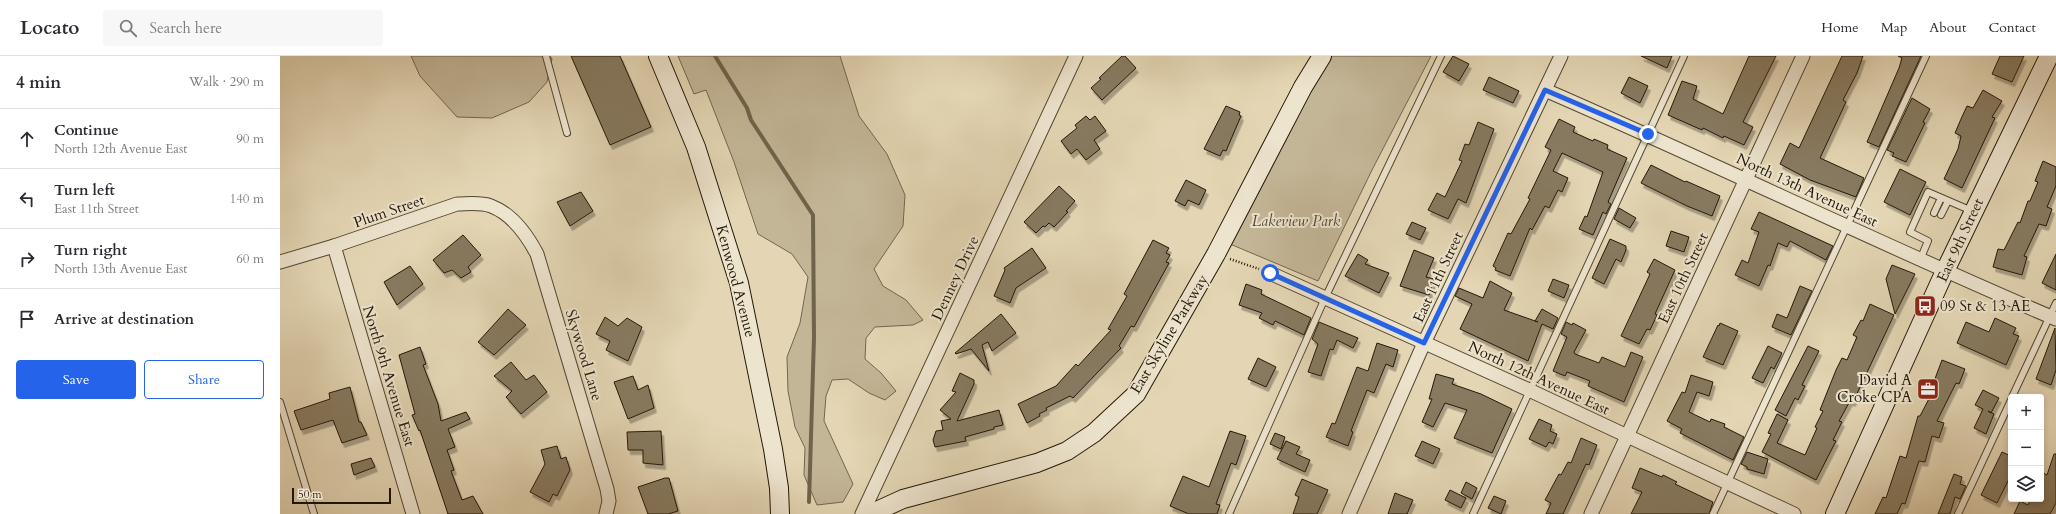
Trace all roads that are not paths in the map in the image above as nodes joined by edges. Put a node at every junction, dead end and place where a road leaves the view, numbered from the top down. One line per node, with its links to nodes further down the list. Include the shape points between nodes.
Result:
1 (546, 56): 12 (lane)
2 (658, 56): 42 (street, Kenwood Avenue, via 696,146 739,283 773,449)
3 (1076, 56): 43 (street, Denney Drive)
4 (1322, 56): 44 (street, East Skyline Parkway, via 1303,87 1216,254 1136,394 1094,433 1067,451 1037,463 903,499)
5 (1441, 56): 29 (lane)
6 (1561, 56): 11 (street, East 11th Street)
7 (1684, 56): 13 (lane)
8 (1803, 56): 14 (street, East 10th Street)
9 (1926, 56): 21 (lane)
10 (2048, 56): 18 (street, East 9th Street)
11 (1545, 90): 13 (street, North 13th Avenue East); 32 (street, East 11th Street)
12 (567, 133)
13 (1648, 134): 14 (street, North 13th Avenue East); 33 (lane)
14 (1747, 179): 21 (street, North 13th Avenue East); 37 (street, East 10th Street)
15 (1941, 198): 16 (lane); 17 (lane); 23 (lane, via 1928,192 1910,232 1923,234)
16 (1948, 201): 18 (lane); 19 (lane)
17 (1934, 212)
18 (1973, 212): 27 (street, East 9th Street)
19 (1941, 215)
20 (507, 216): 24 (street, Plum Street, via 491,206 457,204); 41 (street, Skywood Lane, via 527,235 537,254 607,489 609,501)
21 (1848, 226): 25 (street, North 13th Avenue East); 38 (lane)
22 (1932, 234): 23 (lane)
23 (1928, 241): 25 (lane)
24 (334, 246): 26 (street, Plum Street); 40 (street, North 9th Avenue East)
25 (1920, 260): 27 (street, North 13th Avenue East)
26 (280, 262)
27 (1944, 272): 31 (street, North 13th Avenue East); 51 (street, East 9th Street)
28 (1270, 273): 29 (street, North 12th Avenue East)
29 (1325, 298): 32 (street, North 12th Avenue East); 45 (lane)
30 (2056, 303): 31 (lane)
31 (2053, 318): 34 (lane)
32 (1424, 343): 33 (street, North 12th Avenue East); 46 (street, East 11th Street)
33 (1529, 390): 37 (street, North 12th Avenue East); 47 (lane)
34 (2014, 394)
35 (280, 402): 39 (lane)
36 (2008, 406): 52 (lane)
37 (1626, 437): 38 (street, North 12th Avenue East); 48 (street, East 10th Street)
38 (1727, 484): 49 (lane); 50 (street, North 12th Avenue East)
39 (314, 514)
40 (414, 514)
41 (606, 514)
42 (780, 514)
43 (862, 514)
44 (870, 514)
45 (1229, 514)
46 (1349, 514)
47 (1473, 514)
48 (1591, 514)
49 (1713, 514)
50 (1794, 514)
51 (1835, 514)
52 (1958, 514)

